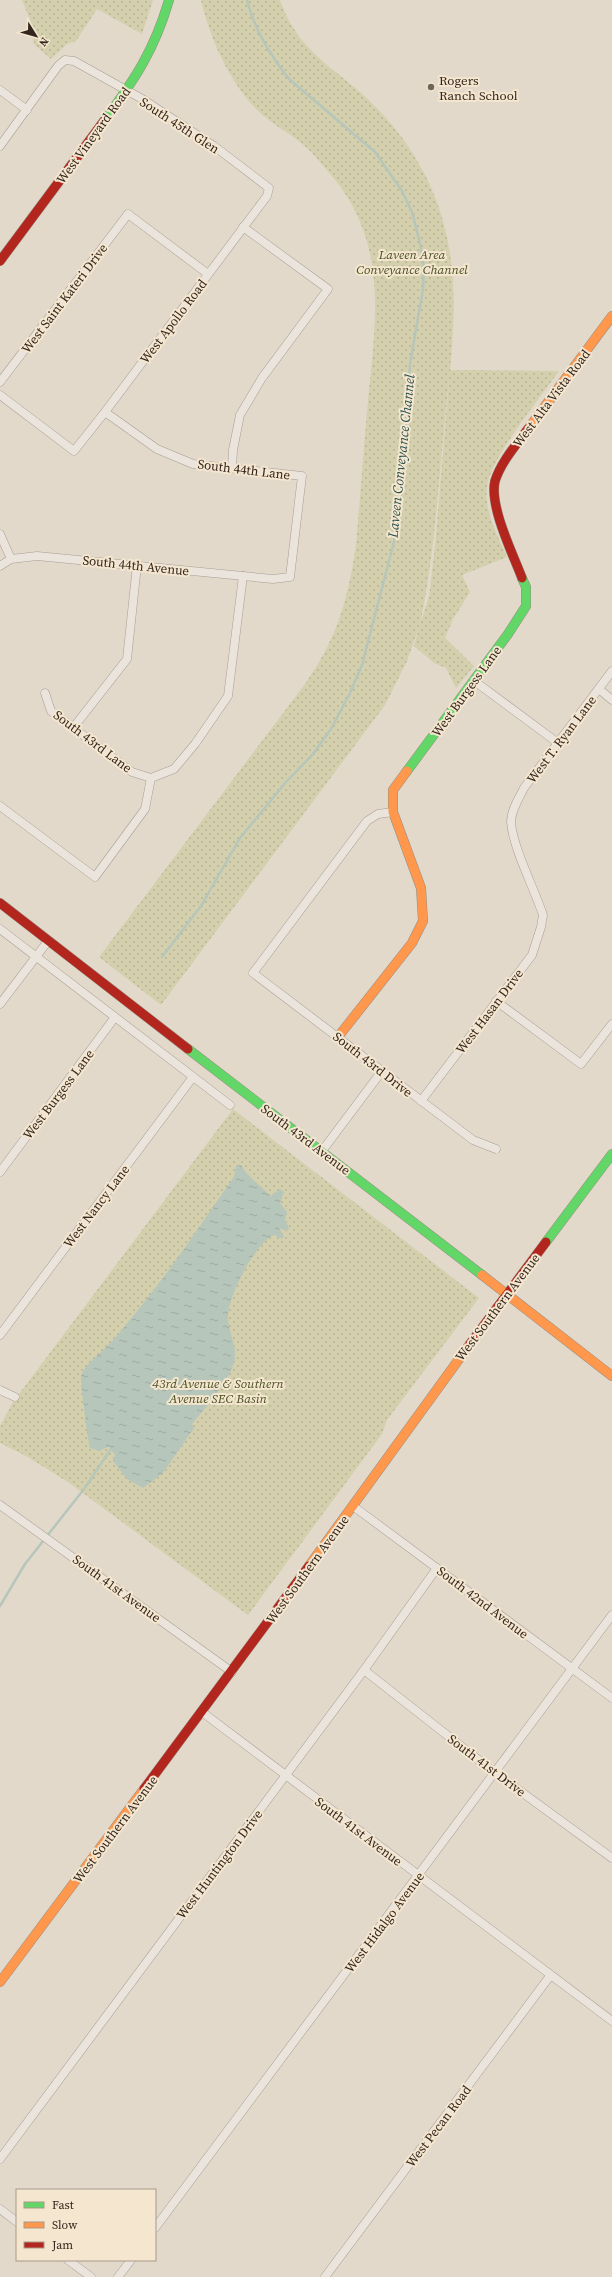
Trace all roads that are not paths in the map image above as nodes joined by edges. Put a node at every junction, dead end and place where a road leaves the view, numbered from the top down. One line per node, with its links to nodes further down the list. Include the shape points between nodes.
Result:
1 (169, 0): 3 (main road, West Vineyard Road, via 151,50)
2 (0, 90): 4 (street)
3 (127, 90): 4 (street, South 45th Glen, via 74,60 65,60); 6 (street, South 45th Glen, via 214,146); 8 (main road, West Vineyard Road)
4 (27, 110): 5 (street)
5 (0, 146)
6 (269, 188): 7 (street, West Apollo Road, via 267,196)
7 (243, 227): 9 (street, West Apollo Road); 14 (street, via 328,289 262,378 240,416)
8 (0, 261)
9 (208, 274): 11 (street, West Saint Kateri Drive, via 128,214); 13 (street, West Apollo Road)
10 (612, 316): 21 (main road, West Alta Vista Road, via 507,457 494,482 496,510)
11 (0, 382)
12 (0, 395): 13 (street, West Apollo Road, via 74,451)
13 (105, 412): 14 (street, South 44th Lane, via 157,449 193,464)
14 (232, 468): 20 (street, South 44th Lane, via 302,476)
15 (0, 534): 16 (street)
16 (11, 560): 17 (street); 18 (street, South 44th Avenue, via 37,556)
17 (0, 566)
18 (137, 566): 19 (street, South 44th Avenue); 27 (street, via 127,659)
19 (243, 576): 20 (street, South 44th Avenue, via 273,579); 29 (street, via 228,696 195,744 174,769)
20 (290, 577)
21 (526, 587): 23 (main road, West Burgess Lane, via 526,606)
22 (612, 671): 24 (street, West T. Ryan Lane)
23 (473, 680): 28 (street); 31 (main road, West Burgess Lane, via 393,790)
24 (599, 689): 26 (street); 28 (street, West T. Ryan Lane)
25 (45, 694): 27 (street, South 43rd Lane, via 51,711)
26 (612, 700)
27 (73, 728): 29 (street, South 43rd Lane, via 132,772)
28 (558, 743): 33 (street, West T. Ryan Lane, via 524,788 511,821 515,840)
29 (151, 778): 30 (street, via 145,809 95,877)
30 (0, 806)
31 (393, 812): 41 (main road, via 421,888 423,921 412,943); 41 (street, South 43rd Drive, via 378,814 367,821 253,973)
32 (0, 903): 35 (main road, South 43rd Avenue)
33 (543, 915): 37 (street, West Hasan Drive, via 542,927 532,955)
34 (0, 928): 36 (street)
35 (48, 940): 36 (street); 47 (main road, South 43rd Avenue)
36 (36, 956): 38 (street); 39 (street)
37 (496, 1001): 40 (street, via 581,1064); 44 (street, West Hasan Drive)
38 (0, 1004)
39 (115, 1017): 43 (street); 49 (street, West Burgess Lane)
40 (612, 1024)
41 (338, 1037): 42 (street, South 43rd Drive)
42 (382, 1071): 44 (street, South 43rd Drive); 47 (street)
43 (193, 1077): 45 (street); 51 (street, West Nancy Lane)
44 (421, 1101): 46 (street, South 43rd Drive, via 473,1140)
45 (230, 1105)
46 (496, 1149)
47 (322, 1151): 50 (main road, South 43rd Avenue)
48 (612, 1154): 50 (main road, West Southern Avenue)
49 (0, 1172)
50 (506, 1294): 52 (main road, South 43rd Avenue); 56 (main road, West Southern Avenue)
51 (0, 1335)
52 (612, 1376)
53 (0, 1390): 54 (street)
54 (15, 1397)
55 (0, 1505): 61 (street, South 41st Avenue)
56 (353, 1506): 57 (street, South 42nd Avenue); 61 (main road, West Southern Avenue)
57 (437, 1568): 59 (street, South 42nd Avenue); 60 (street, West Huntington Drive)
58 (612, 1615): 59 (street, West Hidalgo Avenue)
59 (572, 1669): 62 (street, South 42nd Avenue); 64 (street, West Hidalgo Avenue)
60 (364, 1670): 64 (street, South 41st Drive); 65 (street, West Huntington Drive)
61 (232, 1672): 63 (main road, West Southern Avenue)
62 (612, 1698)
63 (202, 1712): 65 (street, South 41st Avenue); 69 (main road, West Southern Avenue)
64 (494, 1772): 66 (street, South 41st Drive); 67 (street, West Hidalgo Avenue)
65 (285, 1775): 67 (street, South 41st Avenue); 71 (street, West Huntington Drive)
66 (612, 1858)
67 (418, 1876): 68 (street, South 41st Avenue); 74 (street, West Hidalgo Avenue)
68 (550, 1976): 70 (street, South 41st Avenue); 79 (street, West Pecan Road)
69 (0, 1982)
70 (612, 2021)
71 (0, 2159)
72 (0, 2209): 73 (street)
73 (16, 2221)
74 (156, 2227)
75 (69, 2261): 77 (street)
76 (130, 2261): 78 (street)
77 (91, 2277)
78 (118, 2277)
79 (325, 2277)

